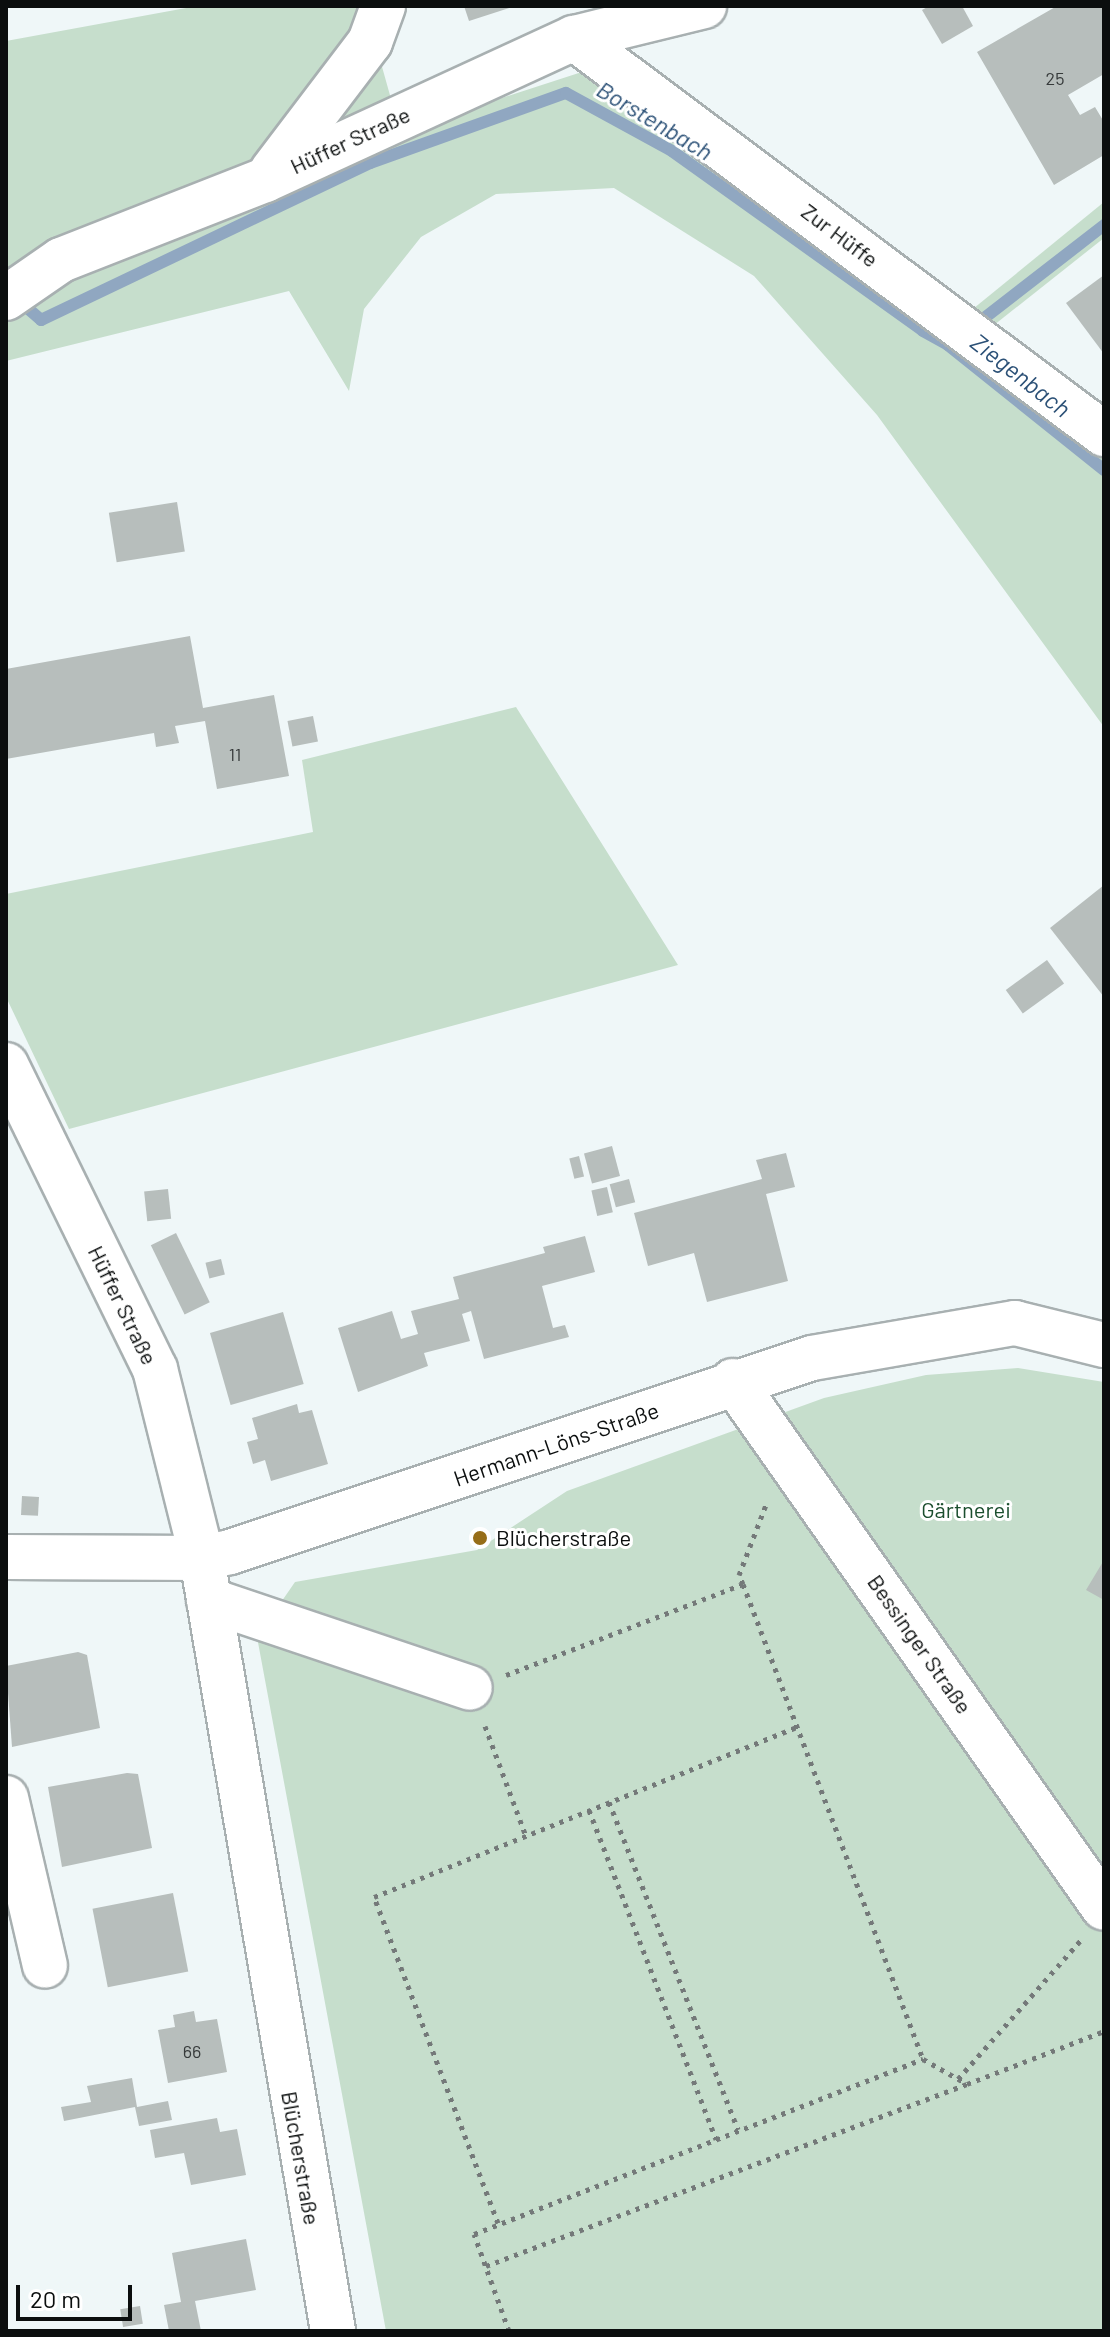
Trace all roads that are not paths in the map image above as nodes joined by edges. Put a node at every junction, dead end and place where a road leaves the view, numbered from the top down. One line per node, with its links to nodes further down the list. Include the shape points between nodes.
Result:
1 (383, 6): 4 (street, via 370,42)
2 (704, 6): 3 (street, Hüffer Straße)
3 (574, 38): 4 (street, Hüffer Straße); 6 (street, Zur Hüffe)
4 (265, 180): 5 (street, Hüffer Straße, via 61,260)
5 (6, 298)
6 (1104, 434)
7 (6, 1065): 11 (street, Hüffer Straße, via 155,1369)
8 (1104, 1345): 9 (street, Hermann-Löns-Straße, via 1015,1323 812,1358)
9 (733, 1381): 11 (street, Hermann-Löns-Straße, via 485,1470); 15 (street, Bessinger Straße)
10 (6, 1557): 11 (street, Hermann-Löns-Straße)
11 (202, 1558): 12 (street, Blücherstraße)
12 (209, 1600): 13 (street); 17 (street, Blücherstraße)
13 (470, 1688)
14 (6, 1798): 16 (street)
15 (1094, 1922)
16 (45, 1966)
17 (333, 2331)

